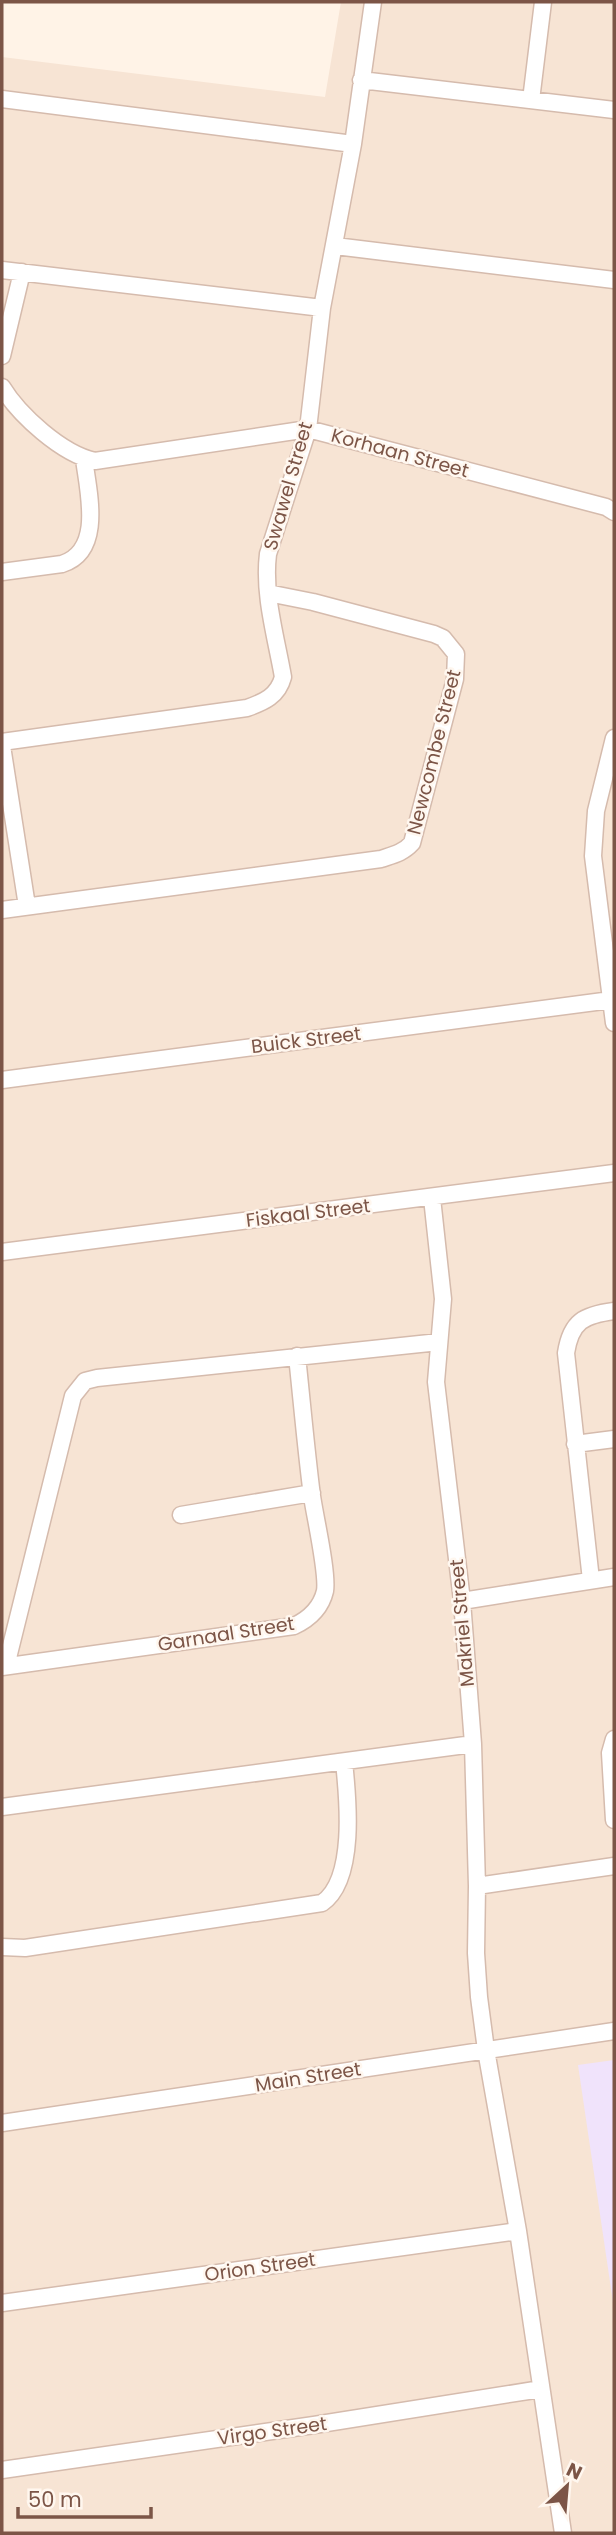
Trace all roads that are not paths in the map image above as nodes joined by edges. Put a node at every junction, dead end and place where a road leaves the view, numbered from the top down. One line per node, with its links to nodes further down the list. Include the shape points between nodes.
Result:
1 (373, 2): 3 (street, Swawel Street)
2 (543, 2): 5 (street)
3 (361, 80): 5 (street); 7 (street, Swawel Street)
4 (2, 99): 7 (street)
5 (531, 100): 6 (street)
6 (614, 110)
7 (353, 144): 8 (street, Swawel Street)
8 (335, 246): 11 (street); 12 (street, Swawel Street)
9 (2, 270): 10 (street)
10 (22, 272): 12 (street); 13 (street)
11 (614, 280)
12 (322, 308): 15 (street, Swawel Street)
13 (2, 356)
14 (2, 387): 16 (street, via 54,442)
15 (308, 429): 16 (street, Korhaan Street); 17 (street, Korhaan Street); 19 (street, Swawel Street, via 268,554)
16 (84, 459): 18 (street, via 90,514 84,548 70,562)
17 (614, 512)
18 (2, 572)
19 (268, 593): 21 (street, Swawel Street, via 283,677 271,698 247,708); 22 (street, Newcombe Street, via 434,634 456,654 455,679 412,843 382,859)
20 (614, 738): 24 (street, via 593,833)
21 (2, 744): 22 (street)
22 (27, 906): 23 (street, Newcombe Street)
23 (2, 910)
24 (611, 1000): 25 (street); 26 (street, Buick Street)
25 (614, 1023)
26 (2, 1080)
27 (614, 1173): 28 (street, Fiskaal Street)
28 (432, 1198): 29 (street, Fiskaal Street); 31 (street, Makriel Street, via 442,1282)
29 (2, 1252)
30 (614, 1311): 34 (street, via 586,1317 568,1339 565,1353)
31 (439, 1342): 32 (street); 39 (street, Makriel Street, via 438,1409)
32 (297, 1356): 35 (street, Garnaal Street); 40 (street, via 85,1381 73,1396)
33 (614, 1439): 34 (street)
34 (575, 1444): 38 (street)
35 (312, 1493): 36 (street); 40 (street, Garnaal Street, via 325,1591 304,1621)
36 (181, 1515)
37 (614, 1577): 38 (street)
38 (591, 1580): 39 (street)
39 (462, 1601): 42 (street, Makriel Street)
40 (4, 1667)
41 (614, 1739): 45 (street, via 610,1753)
42 (473, 1744): 43 (street); 47 (street, Makriel Street)
43 (344, 1762): 44 (street); 48 (street, via 348,1798 344,1866 335,1890 322,1903 24,1948)
44 (2, 1807)
45 (614, 1821)
46 (614, 1866): 47 (street)
47 (477, 1886): 50 (street, Makriel Street, via 476,1953)
48 (2, 1947)
49 (614, 2031): 50 (street, Main Street)
50 (486, 2050): 51 (street, Main Street); 52 (street, Makriel Street)
51 (2, 2123)
52 (518, 2231): 53 (street, Orion Street); 54 (street, Makriel Street)
53 (2, 2303)
54 (541, 2389): 55 (street, Virgo Street); 56 (street, Makriel Street)
55 (2, 2470)
56 (563, 2533)

